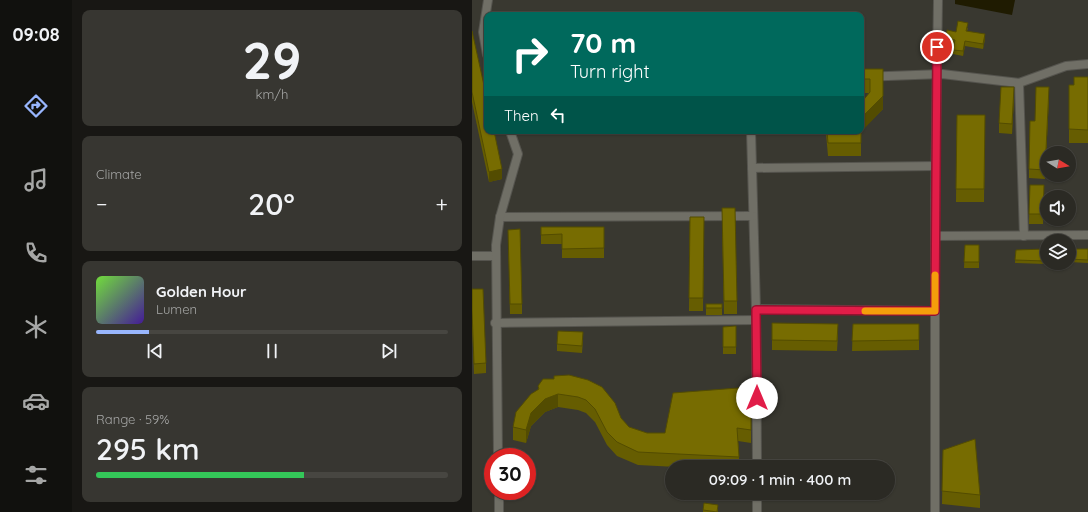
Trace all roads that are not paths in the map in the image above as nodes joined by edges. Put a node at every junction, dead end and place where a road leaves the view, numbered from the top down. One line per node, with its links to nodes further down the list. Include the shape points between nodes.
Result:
1 (488, 0): 3 (street)
2 (938, 0): 7 (street)
3 (486, 12)
4 (484, 26): 5 (street)
5 (484, 38)
6 (1088, 64): 9 (street, via 1066,66)
7 (937, 74): 8 (street); 9 (street); 12 (street)
8 (864, 77)
9 (1019, 83): 18 (street)
10 (511, 134): 15 (street, via 518,154)
11 (751, 134): 13 (street)
12 (936, 166): 13 (street); 17 (street)
13 (752, 168): 14 (street)
14 (753, 216): 15 (street); 21 (street)
15 (500, 217): 20 (street)
16 (1088, 235): 18 (street)
17 (935, 236): 18 (street); 22 (street)
18 (1024, 236)
19 (472, 256): 20 (street)
20 (496, 256): 24 (street)
21 (756, 310): 22 (street); 23 (street)
22 (935, 311): 31 (street)
23 (756, 320): 24 (street); 26 (street)
24 (495, 323): 25 (street)
25 (498, 448)
26 (757, 460)
27 (499, 500): 29 (street)
28 (757, 500): 30 (street)
29 (499, 512)
30 (757, 512)
31 (935, 512)

